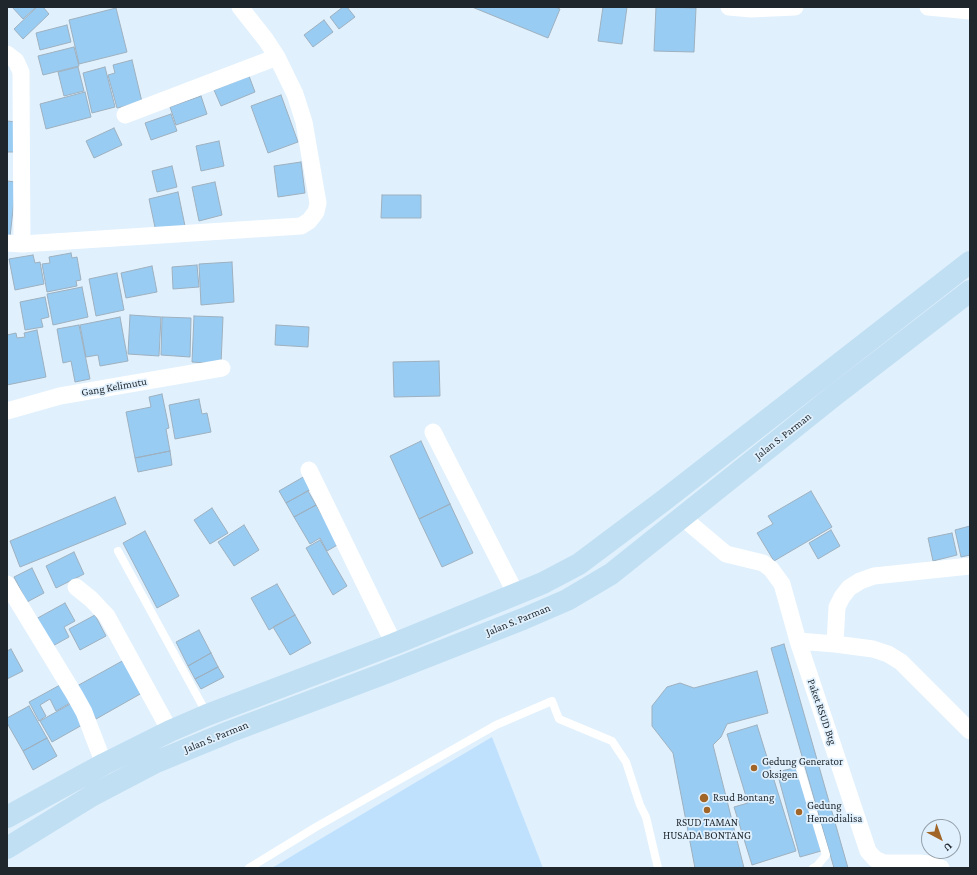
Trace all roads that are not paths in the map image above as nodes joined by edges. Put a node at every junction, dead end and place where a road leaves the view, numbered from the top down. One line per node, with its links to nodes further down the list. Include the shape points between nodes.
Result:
1 (240, 7): 7 (street)
2 (729, 7): 3 (street)
3 (795, 7)
4 (928, 7): 5 (street)
5 (970, 11)
6 (7, 54): 9 (street, via 16,61 21,72)
7 (277, 57): 8 (street); 9 (street, via 295,94 304,122 318,203 316,212 309,221 301,226)
8 (125, 115)
9 (14, 243)
10 (970, 262): 21 (main road, Jalan S. Parman, via 579,564)
11 (970, 291): 16 (main road, Jalan S. Parman)
12 (222, 368): 13 (street, Gang Kelimutu, via 60,396)
13 (7, 411)
14 (433, 432): 21 (street)
15 (309, 470): 23 (street)
16 (682, 517): 22 (street, Paket RSUD Btg, via 726,554 763,563 771,569 782,584); 31 (main road, Jalan S. Parman, via 611,574 568,600 156,762 92,795)
17 (118, 551): 25 (lane)
18 (970, 566): 24 (street, via 874,576 860,581 849,588 837,607)
19 (7, 584): 29 (street, via 84,712)
20 (76, 587): 26 (street, via 107,616)
21 (516, 594): 23 (main road, Jalan S. Parman)
22 (798, 641): 24 (street); 35 (street, Paket RSUD Btg, via 868,851 875,859 884,863 919,863)
23 (394, 644): 25 (main road, Jalan S. Parman)
24 (835, 644): 27 (street, via 874,649 901,662)
25 (207, 715): 26 (main road, Jalan S. Parman)
26 (170, 731): 29 (main road, Jalan S. Parman)
27 (970, 731)
28 (798, 762): 34 (lane, via 826,855)
29 (104, 764): 30 (main road, Jalan S. Parman)
30 (7, 817)
31 (7, 848)
32 (249, 868): 33 (lane, via 316,826 496,725 552,702 559,719 612,741 626,762 646,817)
33 (658, 868)
34 (813, 868)
35 (941, 868)

